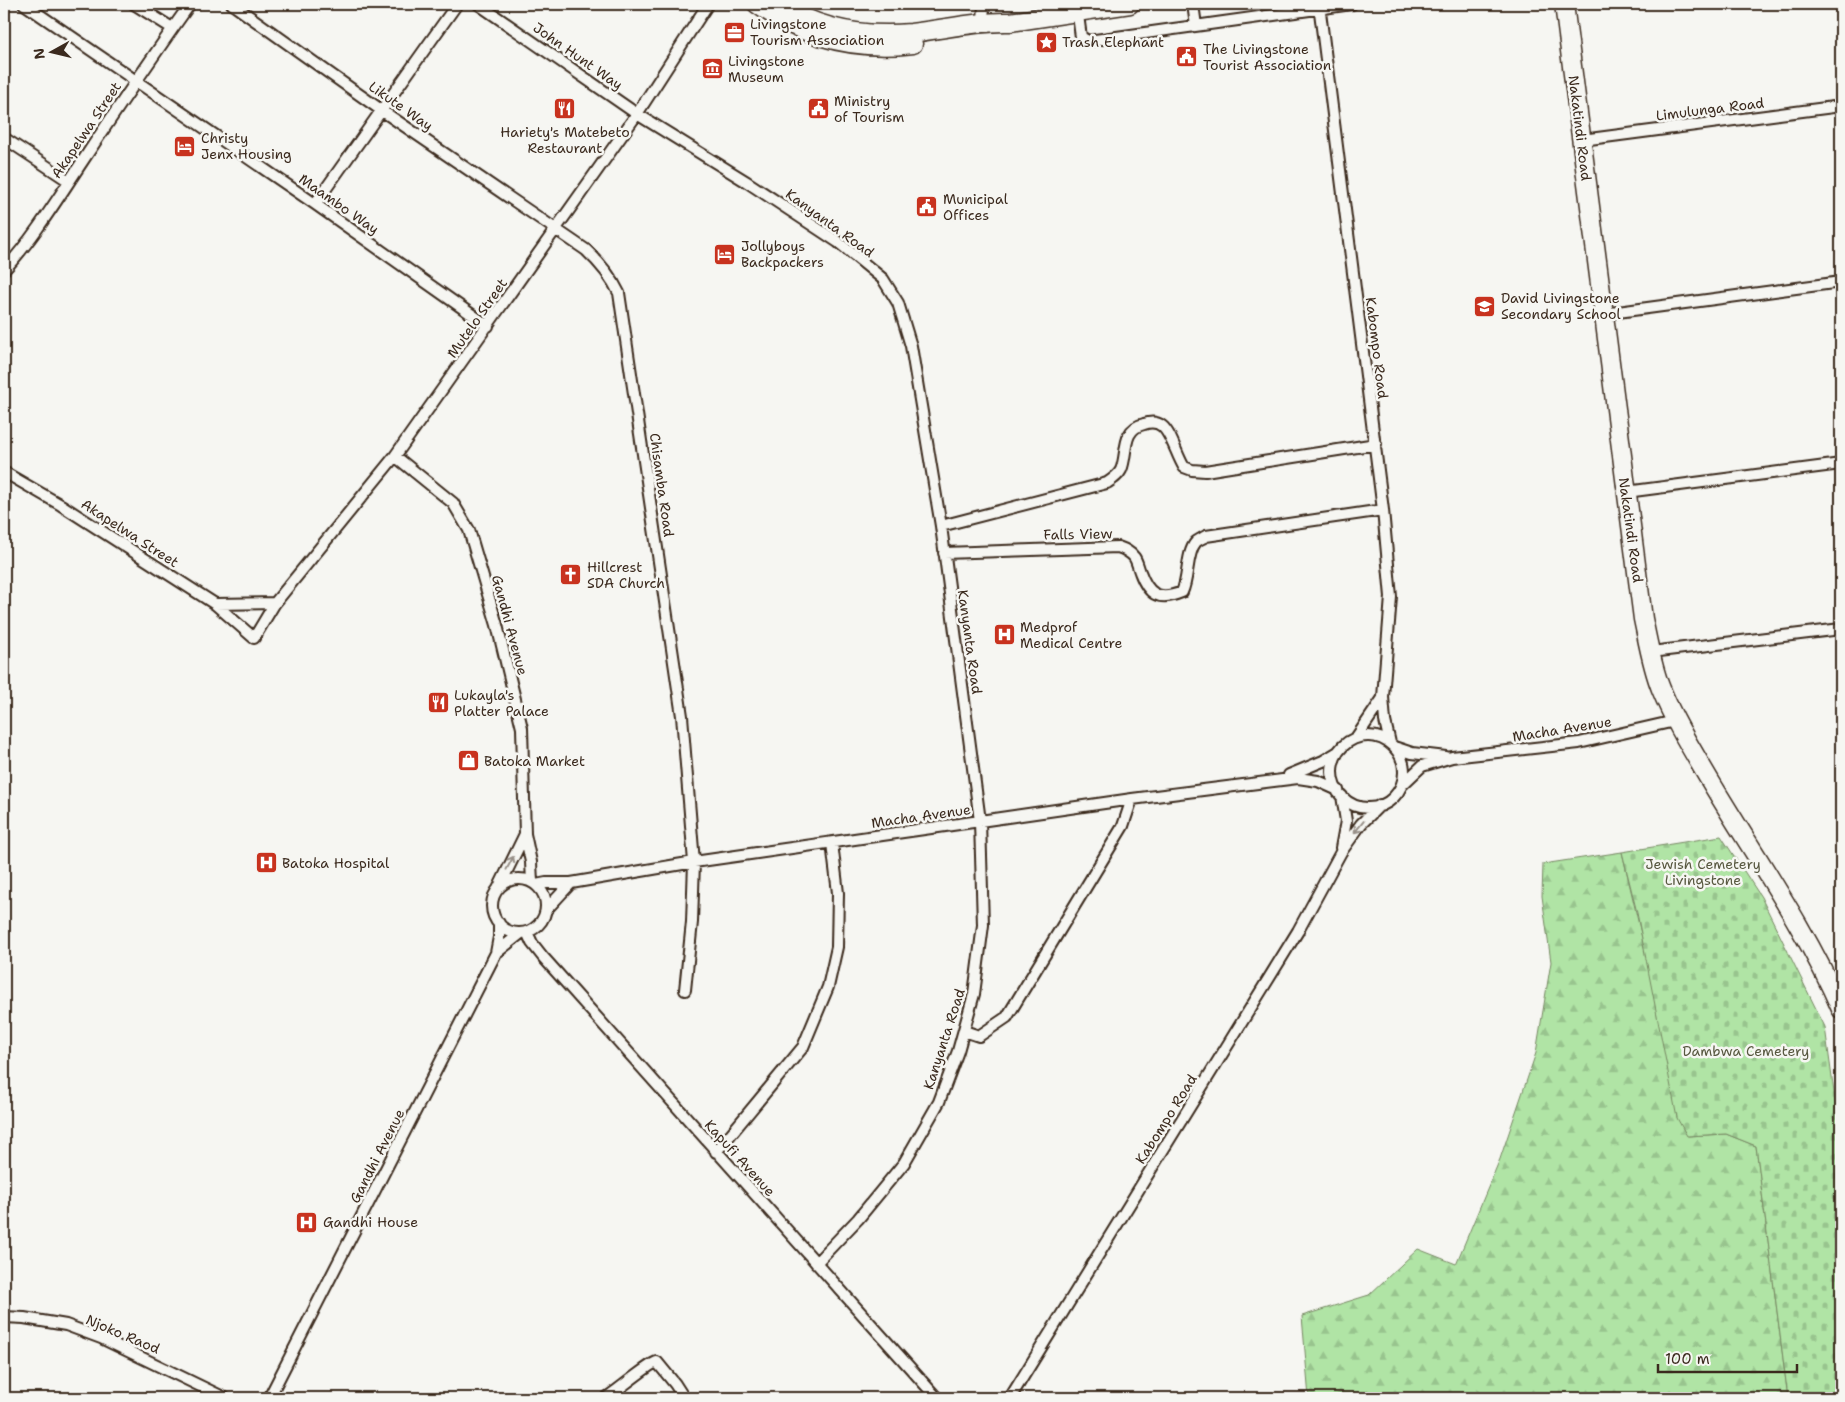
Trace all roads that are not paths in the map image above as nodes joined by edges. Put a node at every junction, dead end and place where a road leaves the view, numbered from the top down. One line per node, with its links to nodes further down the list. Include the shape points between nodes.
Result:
1 (24, 4): 19 (street, Maambo Way)
2 (134, 4): 18 (street)
3 (190, 4): 18 (street, Akapelwa Street)
4 (232, 4): 21 (street, Likute Way)
5 (457, 4): 21 (street)
6 (478, 4): 22 (street, John Hunt Way)
7 (708, 4): 22 (street, Mutelo Street)
8 (756, 4): 16 (highway, via 806,31 862,46 901,45)
9 (778, 4): 16 (highway, via 803,18 856,32 912,32)
10 (1130, 4): 15 (highway)
11 (1193, 4): 17 (street)
12 (1352, 4): 14 (street)
13 (1564, 4): 24 (highway, Nakatindi Road)
14 (1319, 6): 17 (street); 32 (street, Kabompo Road)
15 (1077, 8): 16 (highway, via 1010,22); 17 (street, via 1081,37 1088,40)
16 (987, 18)
17 (1196, 26)
18 (172, 28): 19 (street, Akapelwa Street)
19 (136, 80): 25 (street, Akapelwa Street); 26 (street, Maambo Way)
20 (1841, 106): 24 (street, Limulunga Road)
21 (381, 110): 26 (street); 27 (street, Likute Way)
22 (637, 114): 27 (street, Mutelo Street); 38 (street, Kanyanta Road, via 838,242 883,279 898,304 911,346)
23 (4, 138): 25 (street)
24 (1582, 140): 30 (highway, Nakatindi Road)
25 (69, 181): 28 (street, Akapelwa Street)
26 (315, 204): 31 (street, Maambo Way)
27 (557, 228): 31 (street, Mutelo Street); 60 (street, Chisamba Road, via 603,266 620,293 682,716)
28 (4, 270)
29 (1841, 282): 30 (street)
30 (1604, 314): 36 (highway, Nakatindi Road)
31 (488, 326): 33 (street, Mutelo Street)
32 (1376, 444): 37 (street, Kabompo Road); 38 (street, via 1192,470 1184,467 1162,426 1151,422 1140,424 1126,442 1121,469 1107,483)
33 (395, 456): 40 (street, Mutelo Street); 57 (street, Gandhi Avenue, via 453,503 469,530 498,625 522,728)
34 (1841, 464): 36 (street)
35 (4, 472): 41 (street, Akapelwa Street)
36 (1626, 492): 44 (highway, Nakatindi Road, via 1643,619)
37 (1383, 510): 39 (street, Falls View, via 1206,536 1196,542 1185,586 1182,592 1174,595 1158,596 1150,592 1144,585 1135,558 1118,546); 45 (street, Kabompo Road, via 1391,597)
38 (942, 526): 39 (street, Kanyanta Road)
39 (944, 553): 56 (street, Kanyanta Road)
40 (274, 603): 41 (street); 43 (street, Mutelo Street)
41 (215, 604): 43 (street, Akapelwa Street)
42 (1841, 629): 44 (street)
43 (254, 638)
44 (1651, 652): 46 (highway, Nakatindi Road, via 1660,687)
45 (1383, 697): 47 (street, Kabompo Road); 48 (street, Kabompo Road)
46 (1675, 721): 50 (street, Macha Avenue, via 1579,743); 69 (highway, Nakatindi Road, via 1802,931)
47 (1356, 738): 48 (street, via 1379,737); 49 (street)
48 (1392, 745): 50 (street, Macha Avenue, via 1412,753); 52 (street, via 1403,762)
49 (1338, 752): 51 (street, Macha Avenue); 53 (street, via 1332,775)
50 (1452, 758): 52 (street, Macha Avenue, via 1422,766)
51 (1276, 781): 53 (street, Macha Avenue, via 1298,778 1318,781); 54 (street, Macha Avenue)
52 (1401, 786): 55 (street, via 1394,796)
53 (1340, 793): 55 (street, via 1351,803 1362,807); 59 (street, Kabompo Road, via 1346,821)
54 (1132, 799): 56 (street, Macha Avenue); 70 (street, via 1123,826 1007,1017 979,1036)
55 (1380, 805): 59 (street, Kabompo Road, one-way to 59)
56 (980, 821): 58 (street, Macha Avenue); 70 (street, Kanyanta Road, via 983,925 974,994)
57 (525, 834): 61 (street, Gandhi Avenue); 63 (street, Gandhi Avenue, one-way to 57)
58 (832, 843): 60 (street, Macha Avenue); 71 (street, via 838,911 837,947 828,987 803,1047)
59 (1341, 852): 79 (street, Kabompo Road, via 1298,931)
60 (694, 862): 62 (street, Macha Avenue); 68 (street, Chisamba Road)
61 (534, 883): 62 (street, Macha Avenue); 63 (street, via 525,879 508,881); 64 (street, via 542,892)
62 (571, 883): 64 (street)
63 (496, 892): 65 (street, via 493,908)
64 (546, 910): 66 (street, via 536,927)
65 (499, 924): 66 (street, via 506,929); 67 (street, Gandhi Avenue)
66 (524, 932): 67 (street, Gandhi Avenue); 71 (street, Kapufi Avenue, via 543,958)
67 (496, 954): 75 (street, Gandhi Avenue)
68 (685, 990)
69 (1841, 1009)
70 (964, 1031): 72 (street, Kanyanta Road, via 939,1102 904,1163)
71 (716, 1152): 72 (street, Kapufi Avenue)
72 (816, 1263): 78 (street, Kapufi Avenue)
73 (4, 1317): 74 (street, Njoko Raod, via 66,1325 101,1338)
74 (225, 1398)
75 (269, 1398)
76 (606, 1398): 77 (street, via 657,1362)
77 (684, 1398)
78 (937, 1398)
79 (1010, 1398)

